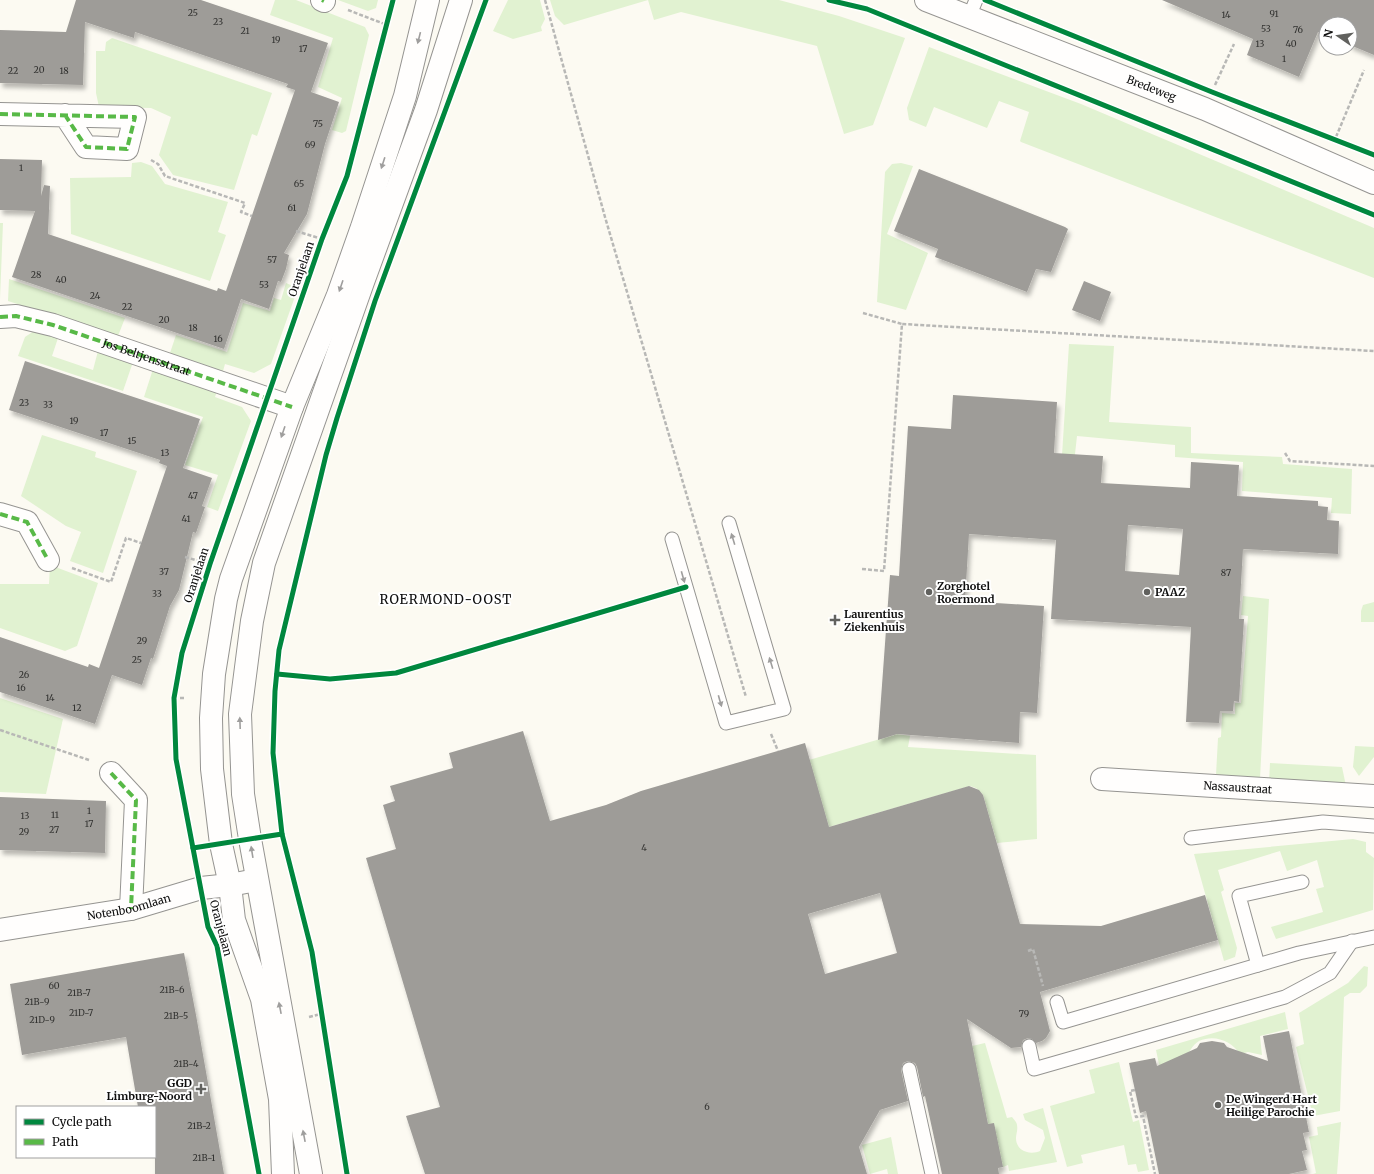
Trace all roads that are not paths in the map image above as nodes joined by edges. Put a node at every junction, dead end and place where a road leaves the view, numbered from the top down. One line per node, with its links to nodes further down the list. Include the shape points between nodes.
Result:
1 (428, 0): 9 (street, Oranjelaan, one-way to 9, via 405,96 362,227 338,295)
2 (461, 0): 15 (street, via 426,110 360,288 264,563)
3 (926, 0): 4 (street, Bredeweg)
4 (973, 8): 7 (street, Bredeweg)
5 (0, 114): 6 (street)
6 (65, 115): 6 (street, via 86,147 126,149 134,116)
7 (1374, 183)
8 (0, 317): 9 (street, Jos Beltjensstraat, via 16,316 53,325)
9 (292, 407): 14 (street, Oranjelaan, one-way to 14)
10 (0, 514): 13 (street, via 27,522)
11 (729, 523): 12 (lane, one-way to 11, via 726,723 784,709)
12 (672, 539)
13 (48, 560)
14 (226, 599): 15 (street); 23 (street, Oranjelaan, via 214,674 212,754 221,844)
15 (255, 605): 21 (street, one-way to 15, via 243,794 240,714)
16 (111, 773): 24 (street, via 136,800)
17 (1102, 779): 18 (street, Nassaustraat)
18 (1374, 796)
19 (1374, 826): 20 (lane, via 1323,822)
20 (1191, 838)
21 (256, 880): 23 (street, Notenboomlaan); 33 (street, one-way to 21)
22 (1302, 882): 28 (lane, via 1239,896)
23 (230, 885): 24 (street, Notenboomlaan, via 201,888); 32 (street, Oranjelaan, via 234,920 262,999 280,1099)
24 (131, 909): 25 (street, Notenboomlaan)
25 (0, 930)
26 (1374, 937): 27 (lane)
27 (1352, 941): 28 (lane); 30 (lane, via 1330,973 1285,997 1034,1069)
28 (1258, 965): 29 (lane, via 1063,1022)
29 (1056, 1002)
30 (1029, 1046)
31 (909, 1069): 34 (lane)
32 (283, 1174)
33 (311, 1174)
34 (932, 1174)

